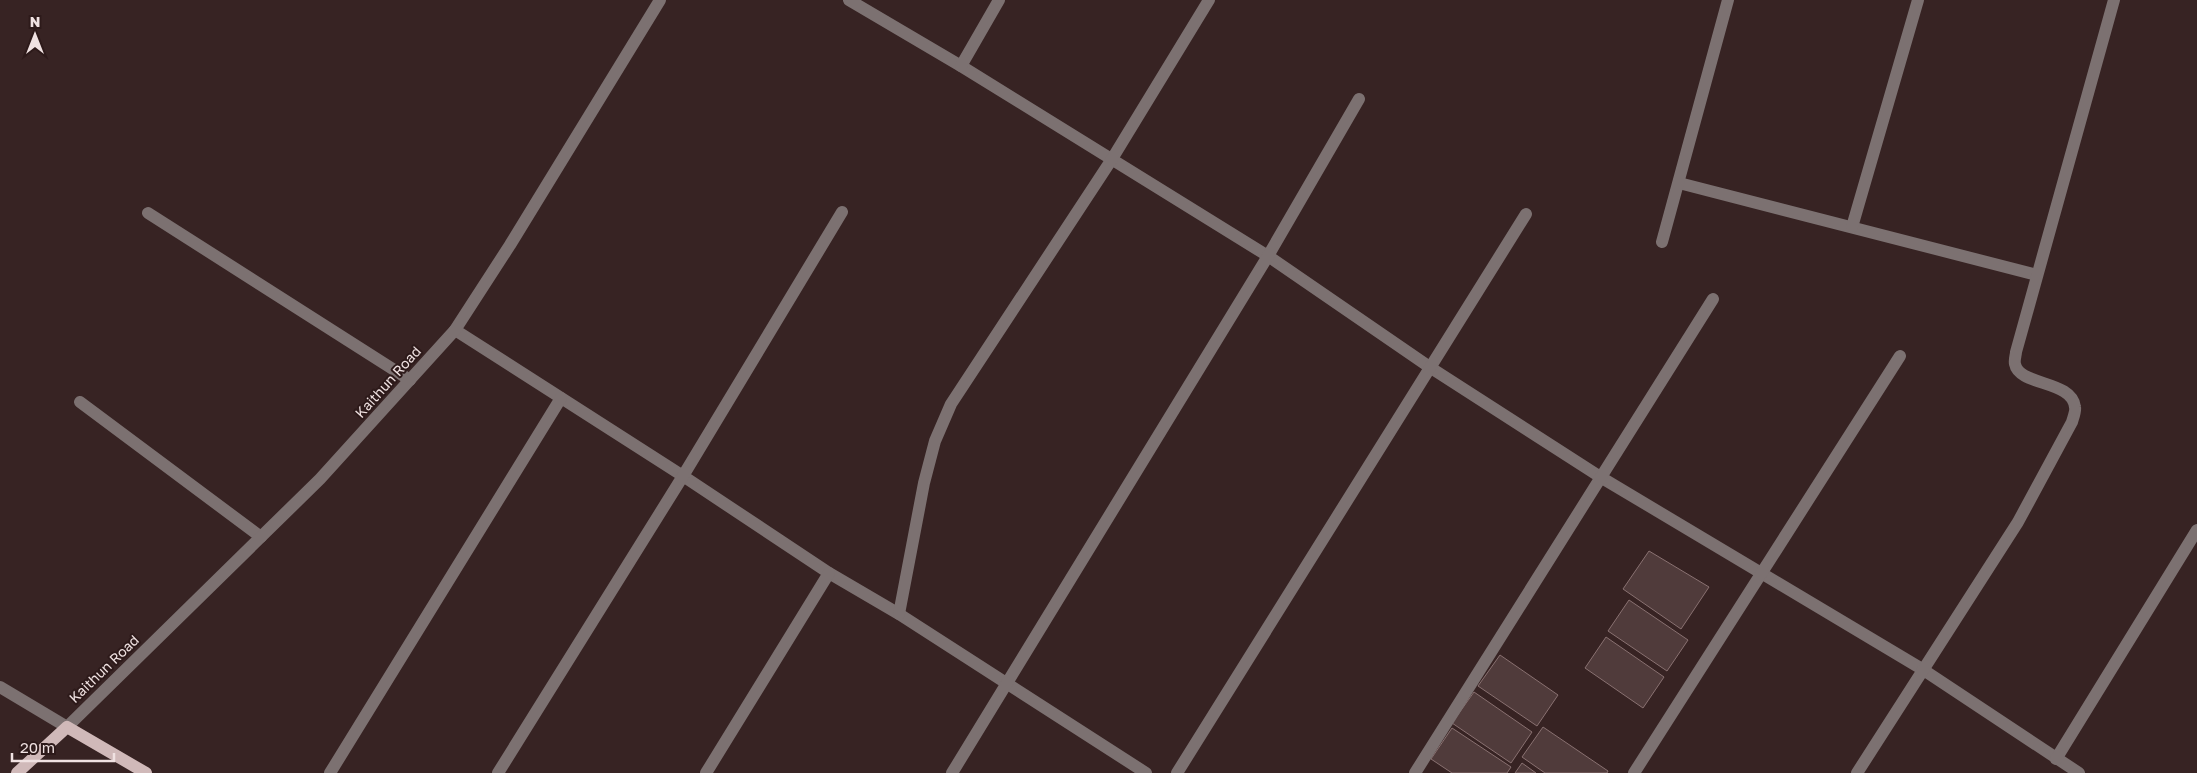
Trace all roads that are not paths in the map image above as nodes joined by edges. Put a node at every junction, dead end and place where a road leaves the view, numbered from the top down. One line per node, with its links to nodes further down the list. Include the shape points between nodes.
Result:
1 (660, 0): 20 (street, Kaithun Road)
2 (849, 0): 8 (street)
3 (999, 0): 8 (street)
4 (1209, 0): 10 (street)
5 (1728, 0): 11 (street)
6 (1918, 0): 15 (street)
7 (2114, 0): 18 (street)
8 (961, 66): 10 (street)
9 (1359, 99): 17 (street)
10 (1112, 159): 17 (street); 32 (street, via 951,404 935,441 926,475)
11 (1679, 183): 15 (street); 16 (street)
12 (148, 212): 23 (street)
13 (842, 212): 26 (street)
14 (1526, 214): 22 (street)
15 (1852, 227): 18 (street)
16 (1662, 242)
17 (1268, 256): 22 (street); 34 (street)
18 (2037, 275): 33 (street, via 2015,364 2021,374 2071,397 2075,407 2072,422 2018,522)
19 (1713, 299): 27 (street)
20 (455, 330): 23 (street, Kaithun Road); 24 (street)
21 (1900, 356): 31 (street)
22 (1431, 368): 27 (street); 45 (street)
23 (410, 380): 29 (street, Kaithun Road, via 320,479)
24 (561, 398): 26 (street); 40 (street)
25 (80, 402): 29 (street)
26 (683, 476): 30 (street); 41 (street)
27 (1602, 478): 31 (street); 46 (street)
28 (2197, 530): 37 (street)
29 (261, 537): 36 (street, Kaithun Road)
30 (829, 573): 32 (street); 42 (street)
31 (1762, 573): 33 (street); 47 (street)
32 (899, 614): 34 (street)
33 (1922, 669): 37 (street); 48 (street)
34 (1006, 682): 43 (street); 44 (street)
35 (0, 686): 36 (street)
36 (66, 726): 38 (main road); 39 (main road)
37 (2056, 759): 49 (street)
38 (17, 773)
39 (146, 773)
40 (330, 773)
41 (498, 773)
42 (706, 773)
43 (952, 773)
44 (1146, 773)
45 (1177, 773)
46 (1415, 773)
47 (1634, 773)
48 (1857, 773)
49 (2079, 773)

